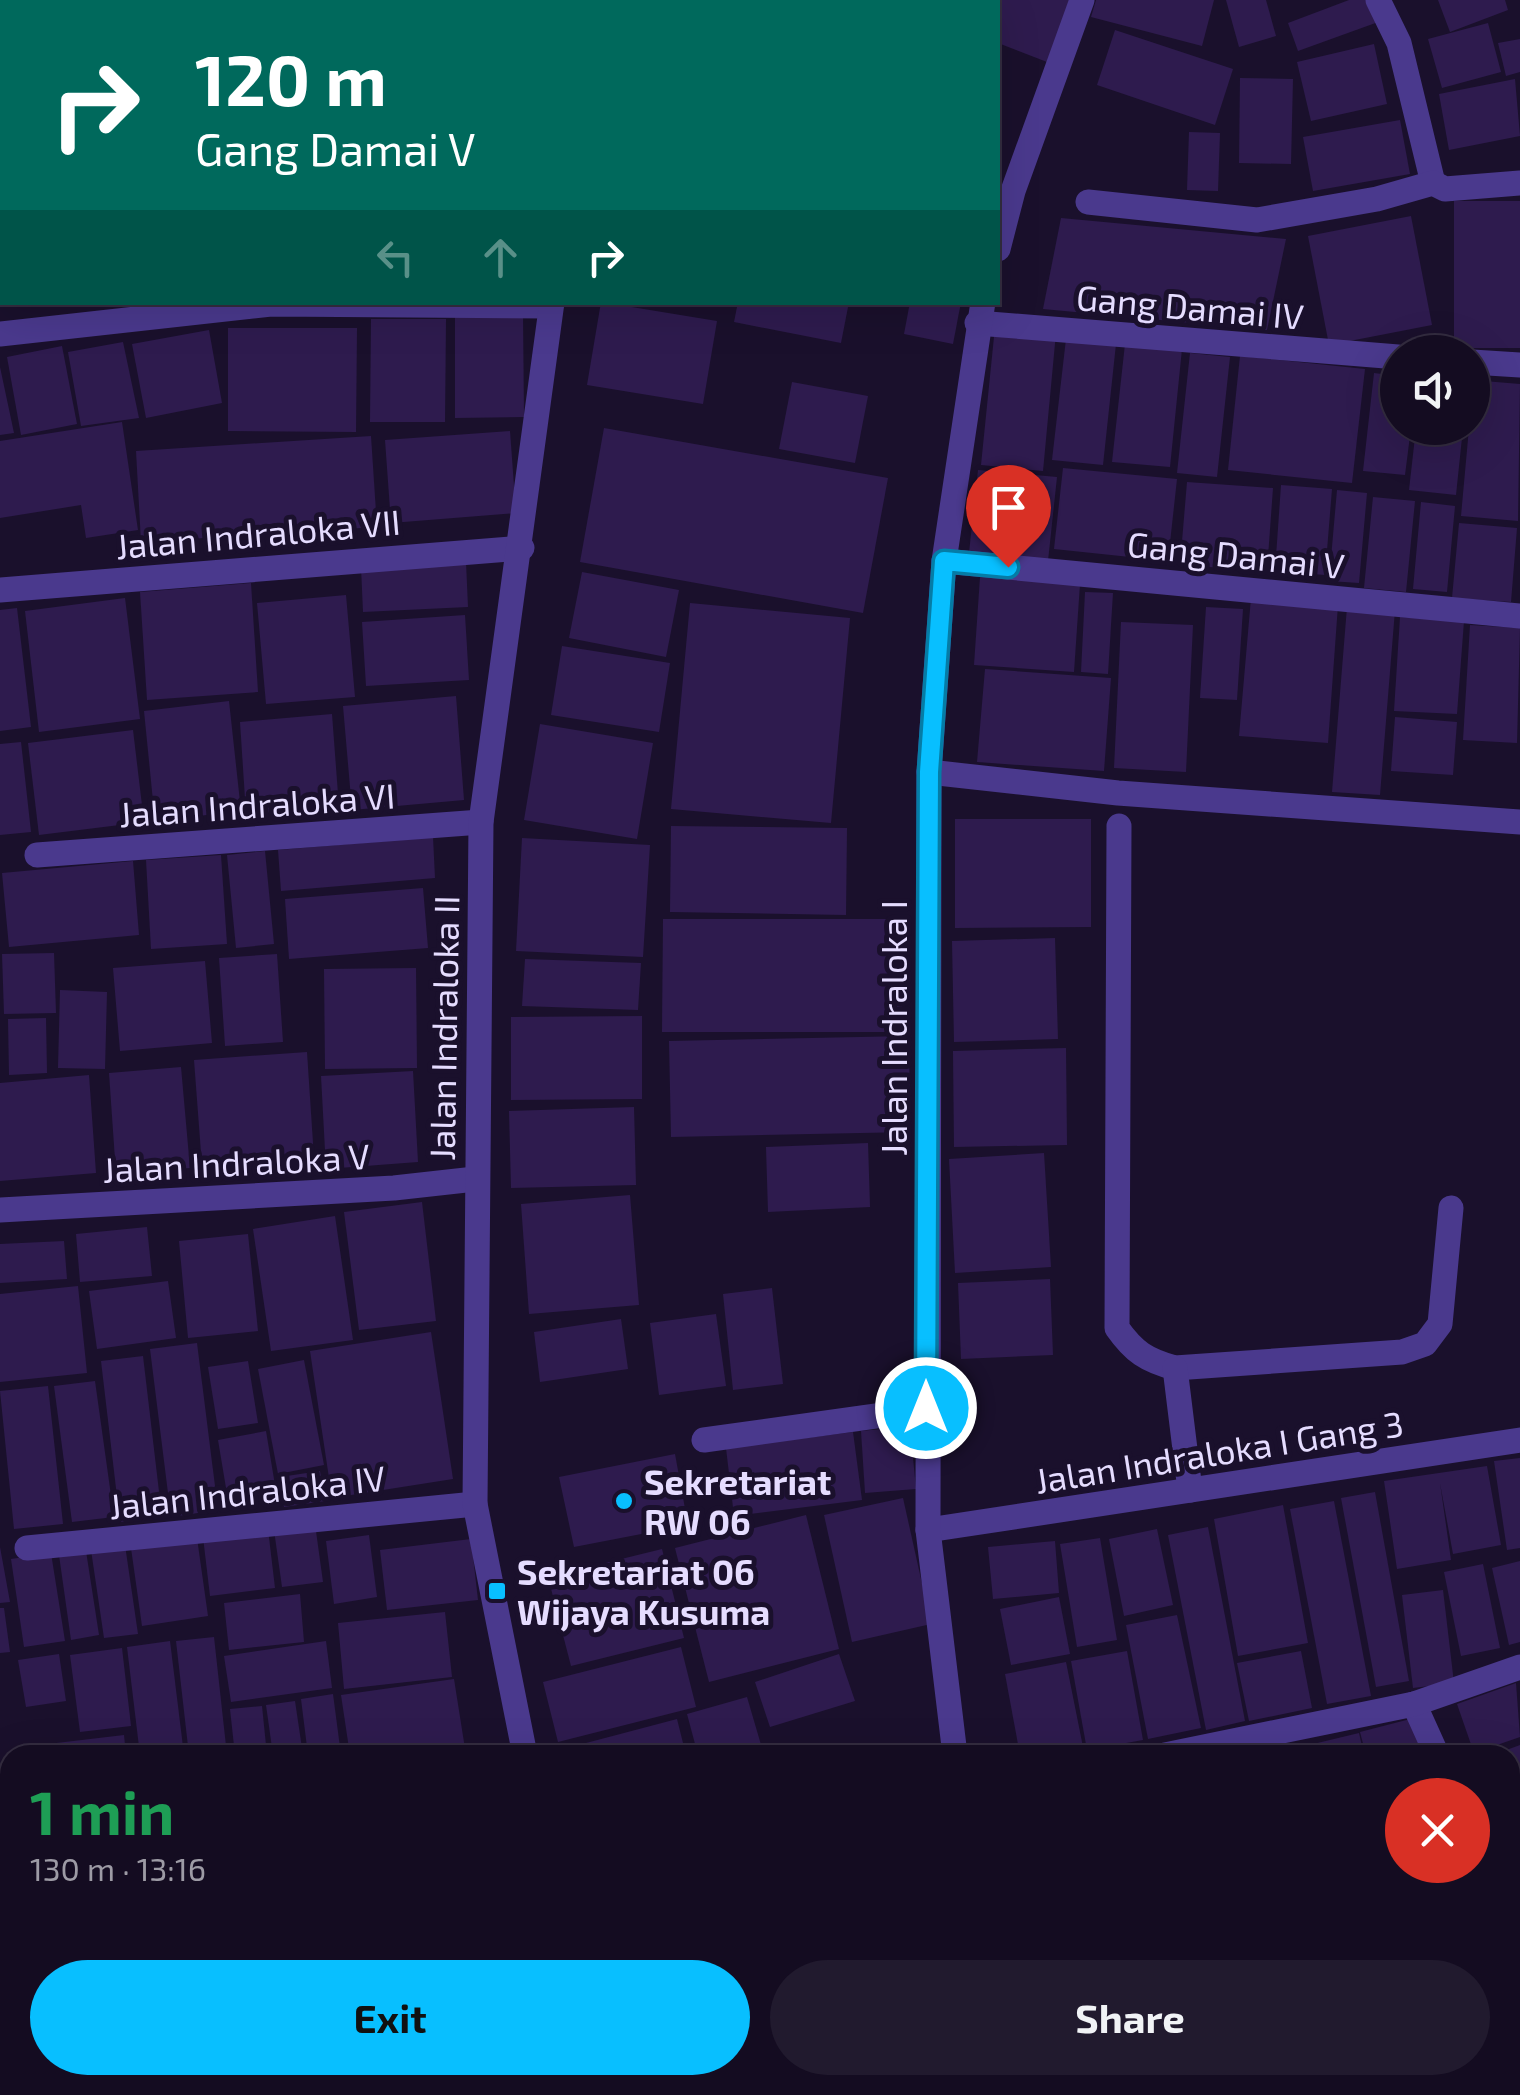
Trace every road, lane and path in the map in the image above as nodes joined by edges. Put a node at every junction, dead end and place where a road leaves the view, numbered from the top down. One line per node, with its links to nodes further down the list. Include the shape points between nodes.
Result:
1 (1082, 0): 6 (street)
2 (1378, 0): 3 (street, via 1400,43)
3 (1432, 183): 4 (street, via 1445,189); 5 (street, via 1257,220)
4 (1520, 183)
5 (1088, 202)
6 (1000, 241)
7 (262, 305): 10 (street)
8 (552, 305): 14 (street, Jalan Indraloka II)
9 (980, 313): 11 (street, Gang Damai IV); 15 (street, Jalan Indraloka I)
10 (0, 334)
11 (1380, 355)
12 (1490, 363): 13 (street)
13 (1520, 365)
14 (522, 548): 16 (street, Jalan Indraloka VII); 19 (street, Jalan Indraloka II)
15 (944, 561): 17 (street, Gang Damai V); 18 (street, Jalan Indraloka I)
16 (0, 590)
17 (1520, 616)
18 (929, 772): 20 (street); 27 (street, Jalan Indraloka I)
19 (481, 822): 22 (street, Jalan Indraloka VI); 23 (street, Jalan Indraloka II)
20 (1520, 822)
21 (1119, 826): 26 (street, via 1117,1328 1144,1360)
22 (37, 855)
23 (476, 1178): 25 (street, Jalan Indraloka V); 31 (street, Jalan Indraloka II)
24 (1452, 1208): 26 (street, via 1440,1324 1425,1344 1402,1352)
25 (0, 1210)
26 (1174, 1368): 30 (street)
27 (926, 1408): 28 (street); 32 (street, Jalan Indraloka I)
28 (704, 1440)
29 (1520, 1440): 30 (street, Jalan Indraloka I Gang 3)
30 (1190, 1490): 32 (street, Jalan Indraloka I Gang 3)
31 (475, 1504): 33 (street, Jalan Indraloka IV); 36 (street, Jalan Indraloka II)
32 (928, 1530): 37 (street, Jalan Indraloka I)
33 (26, 1548)
34 (1520, 1667): 35 (street)
35 (1414, 1704): 38 (street); 39 (street)
36 (523, 1745)
37 (954, 1745)
38 (1213, 1745)
39 (1432, 1745)

